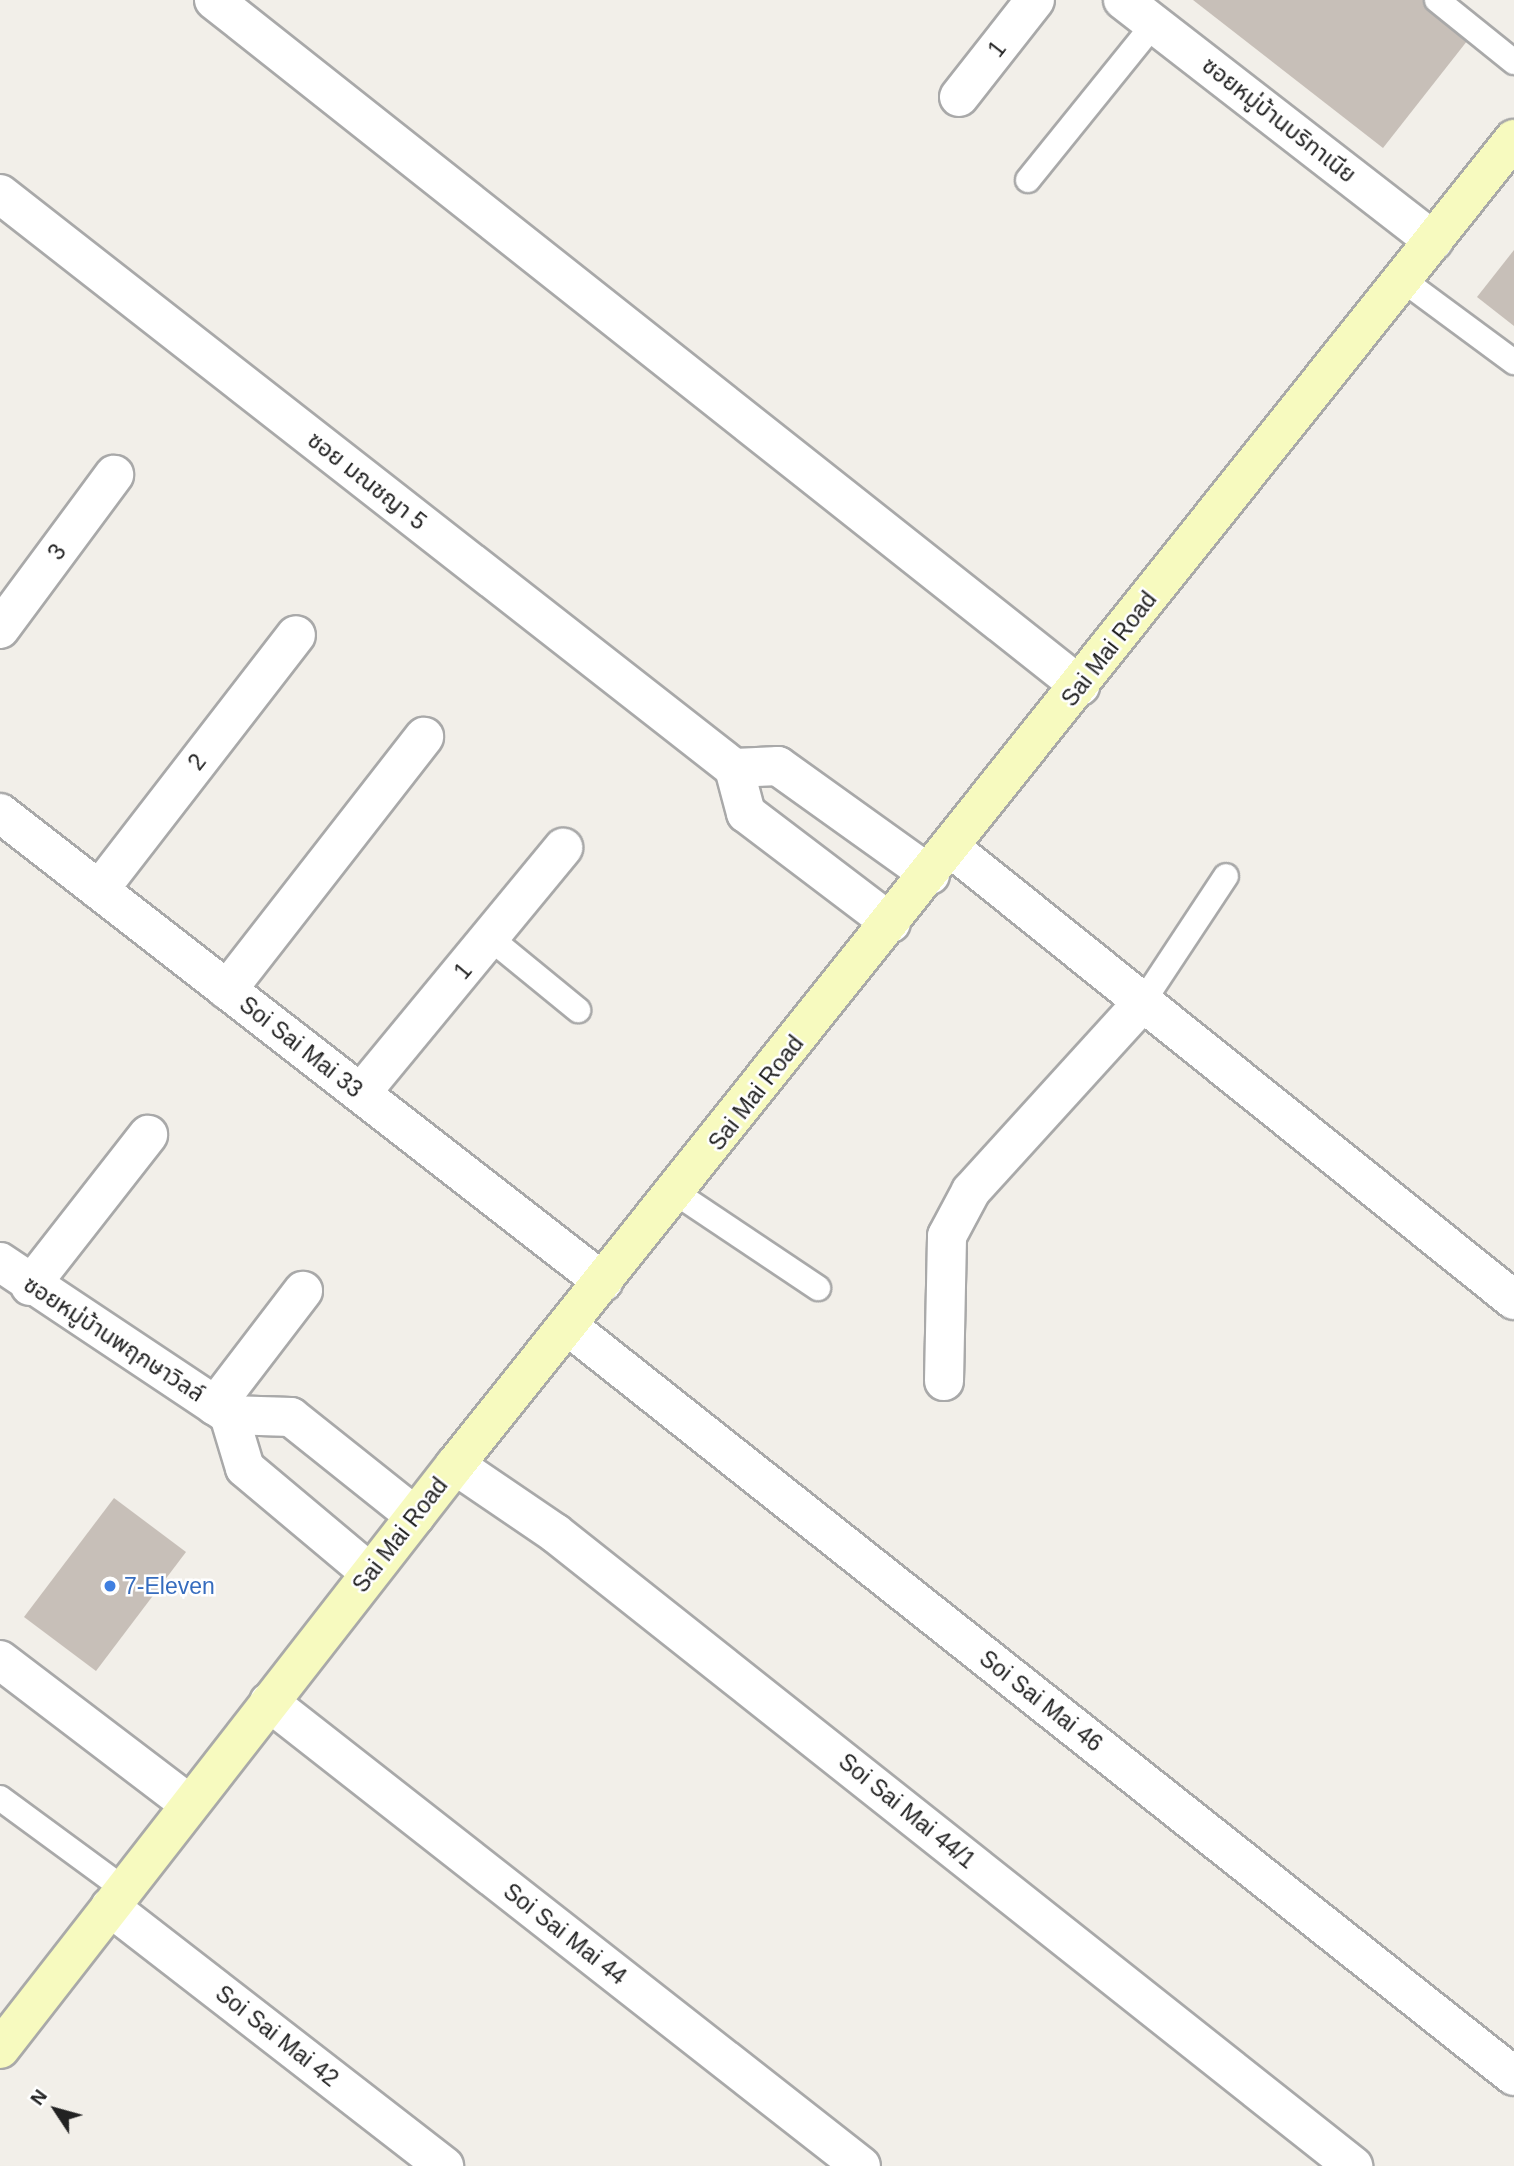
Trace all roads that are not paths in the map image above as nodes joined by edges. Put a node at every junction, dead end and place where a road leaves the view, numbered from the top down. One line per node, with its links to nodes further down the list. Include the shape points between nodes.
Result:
1 (214, 0): 17 (street)
2 (1035, 0): 7 (street, 1)
3 (1123, 0): 5 (street, ซอยหมู่บ้านบริทาเนีย)
4 (1437, 0): 6 (lane)
5 (1154, 24): 9 (lane); 11 (street, ซอยหมู่บ้านบริทาเนีย)
6 (1514, 62)
7 (959, 97)
8 (1514, 139): 11 (main road, Sai Mai Road)
9 (1028, 180)
10 (0, 194): 19 (street, ซอย มณชญา 5)
11 (1434, 240): 12 (main road, Sai Mai Road)
12 (1403, 280): 13 (lane); 17 (main road, Sai Mai Road)
13 (1514, 362)
14 (114, 475): 15 (street, 3)
15 (0, 629)
16 (296, 635): 24 (street, 2)
17 (1080, 686): 22 (main road, Sai Mai Road)
18 (424, 737): 27 (street)
19 (734, 768): 22 (street, via 778,766); 25 (street, via 746,813)
20 (0, 813): 24 (street, Soi Sai Mai 33)
21 (563, 848): 26 (street, 1)
22 (940, 861): 25 (main road, Sai Mai Road); 28 (street)
23 (1227, 877): 28 (lane)
24 (99, 890): 27 (street, Soi Sai Mai 33)
25 (891, 923): 32 (main road, Sai Mai Road)
26 (490, 939): 29 (lane); 30 (street, 1)
27 (227, 990): 30 (street, Soi Sai Mai 33)
28 (1142, 1003): 38 (street); 40 (street, via 971,1191 947,1236)
29 (578, 1010)
30 (361, 1093): 34 (street, Soi Sai Mai 33)
31 (148, 1135): 35 (street)
32 (676, 1193): 34 (main road, Sai Mai Road); 36 (lane)
33 (0, 1262): 35 (street, ซอยหมู่บ้านพฤกษาวิลล์)
34 (603, 1282): 39 (main road, Sai Mai Road)
35 (30, 1286): 41 (street, ซอยหมู่บ้านพฤกษาวิลล์)
36 (818, 1288)
37 (303, 1291): 41 (street)
38 (1514, 1300)
39 (568, 1326): 42 (main road, Sai Mai Road); 51 (street, Soi Sai Mai 46)
40 (944, 1381)
41 (222, 1410): 43 (street, via 290,1417); 44 (street, via 245,1468)
42 (455, 1465): 43 (main road, Sai Mai Road); 54 (street, Soi Sai Mai 44/1, via 555,1533)
43 (415, 1517): 44 (main road, Sai Mai Road)
44 (370, 1573): 46 (main road, Sai Mai Road)
45 (0, 1660): 48 (street)
46 (269, 1702): 48 (main road, Sai Mai Road); 53 (street, Soi Sai Mai 44)
47 (0, 1798): 49 (lane)
48 (189, 1804): 49 (main road, Sai Mai Road)
49 (117, 1898): 50 (main road, Sai Mai Road); 52 (street, Soi Sai Mai 42)
50 (3, 2039)
51 (1514, 2076)
52 (444, 2166)
53 (861, 2166)
54 (1353, 2166)

